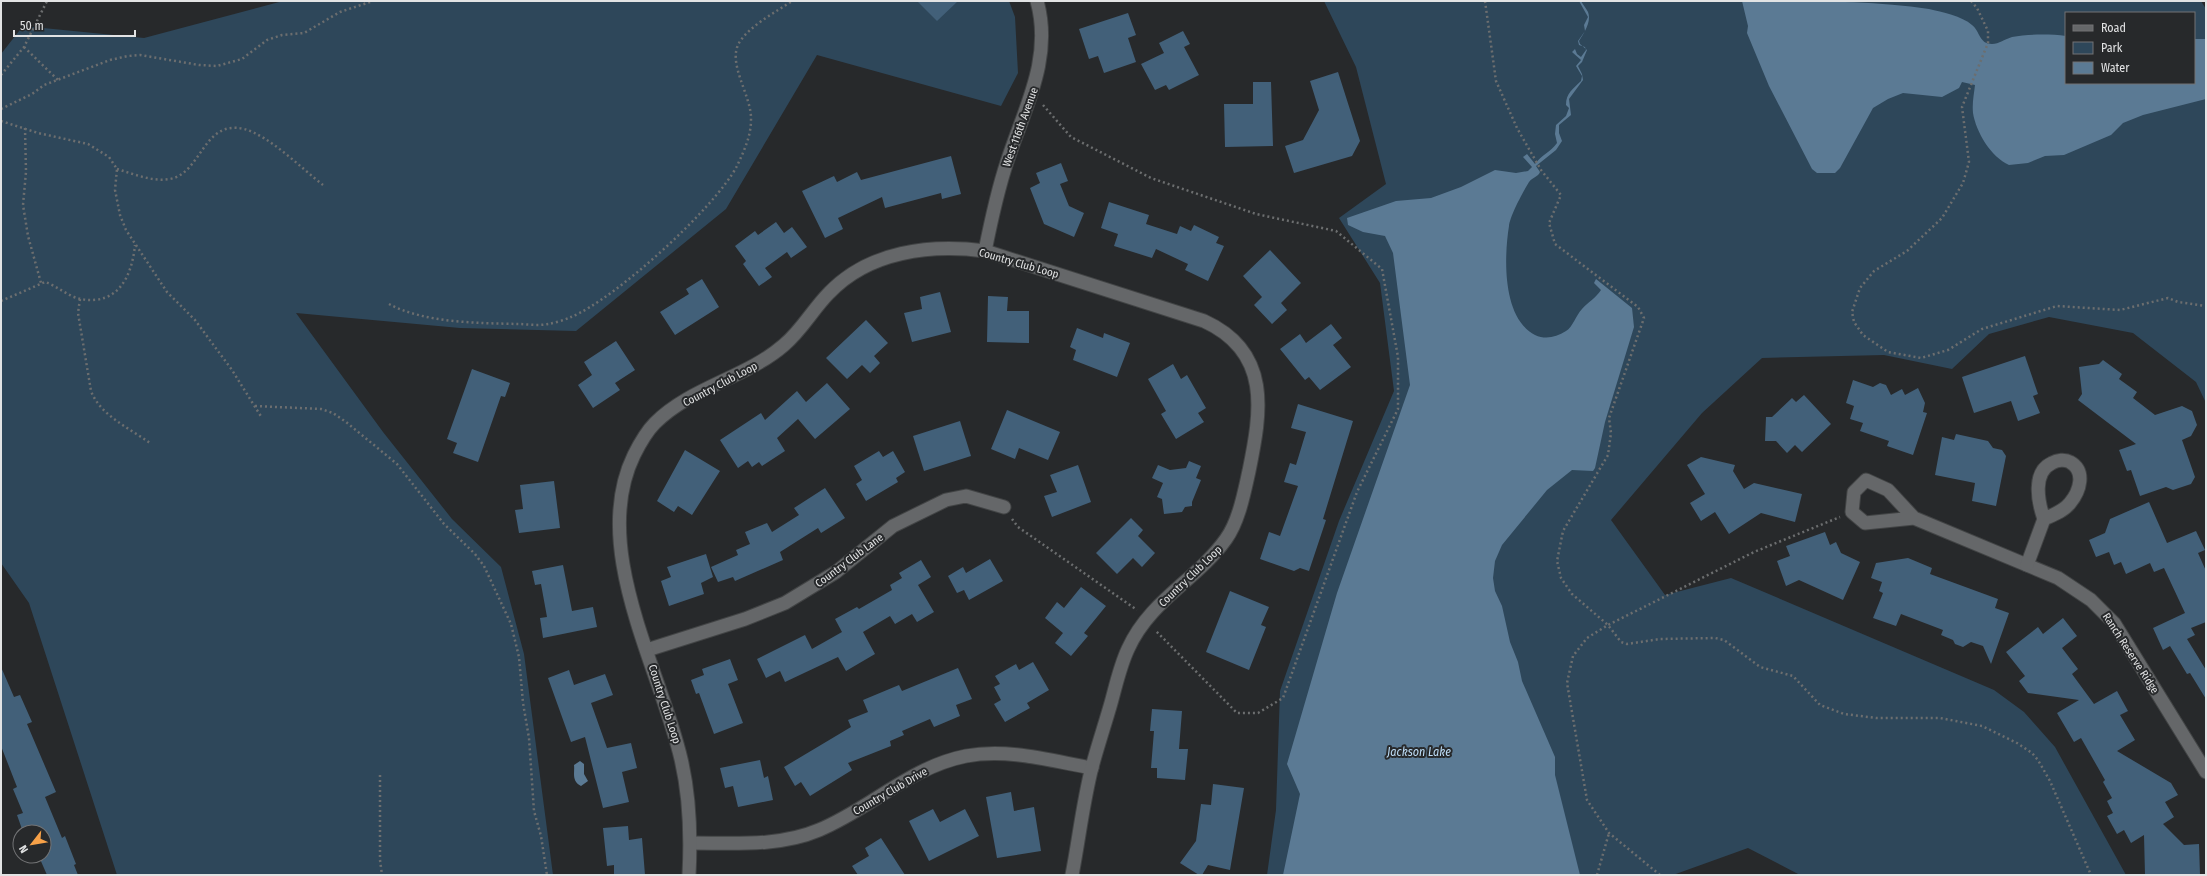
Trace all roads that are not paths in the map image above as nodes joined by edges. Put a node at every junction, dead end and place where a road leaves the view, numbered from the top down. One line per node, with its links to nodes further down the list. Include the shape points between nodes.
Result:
1 (1037, 1): 2 (street, West 116th Avenue, via 1042,35 1038,76 1001,181)
2 (985, 251): 7 (street, Country Club Loop, via 964,248 915,250 862,268 838,284 813,310 797,332 774,354 677,406 654,424 629,466 623,485 620,513 625,576); 8 (street, Country Club Loop, via 1133,297 1214,326 1235,342 1244,353 1259,393 1257,431 1246,483 1239,510 1227,538 1213,555 1175,588 1145,620 1131,641)
3 (1004, 507): 7 (street, Country Club Lane, via 966,496 946,500 893,526 836,572 785,603 745,619)
4 (1914, 518): 4 (street, Ranch Reserve Ridge, via 1888,490 1866,480 1854,492 1852,512 1865,523); 6 (street, Ranch Reserve Ridge)
5 (2044, 519): 6 (street)
6 (2027, 565): 9 (street, Ranch Reserve Ridge, via 2074,587 2104,611 2114,623)
7 (647, 650): 10 (street, Country Club Loop, via 682,762)
8 (1092, 768): 10 (street, Country Club Drive, via 1022,755 968,755 922,771 838,822 802,836 768,842); 12 (street, Country Club Loop)
9 (2206, 772)
10 (690, 843): 11 (street, Country Club Loop)
11 (689, 875)
12 (1072, 875)

